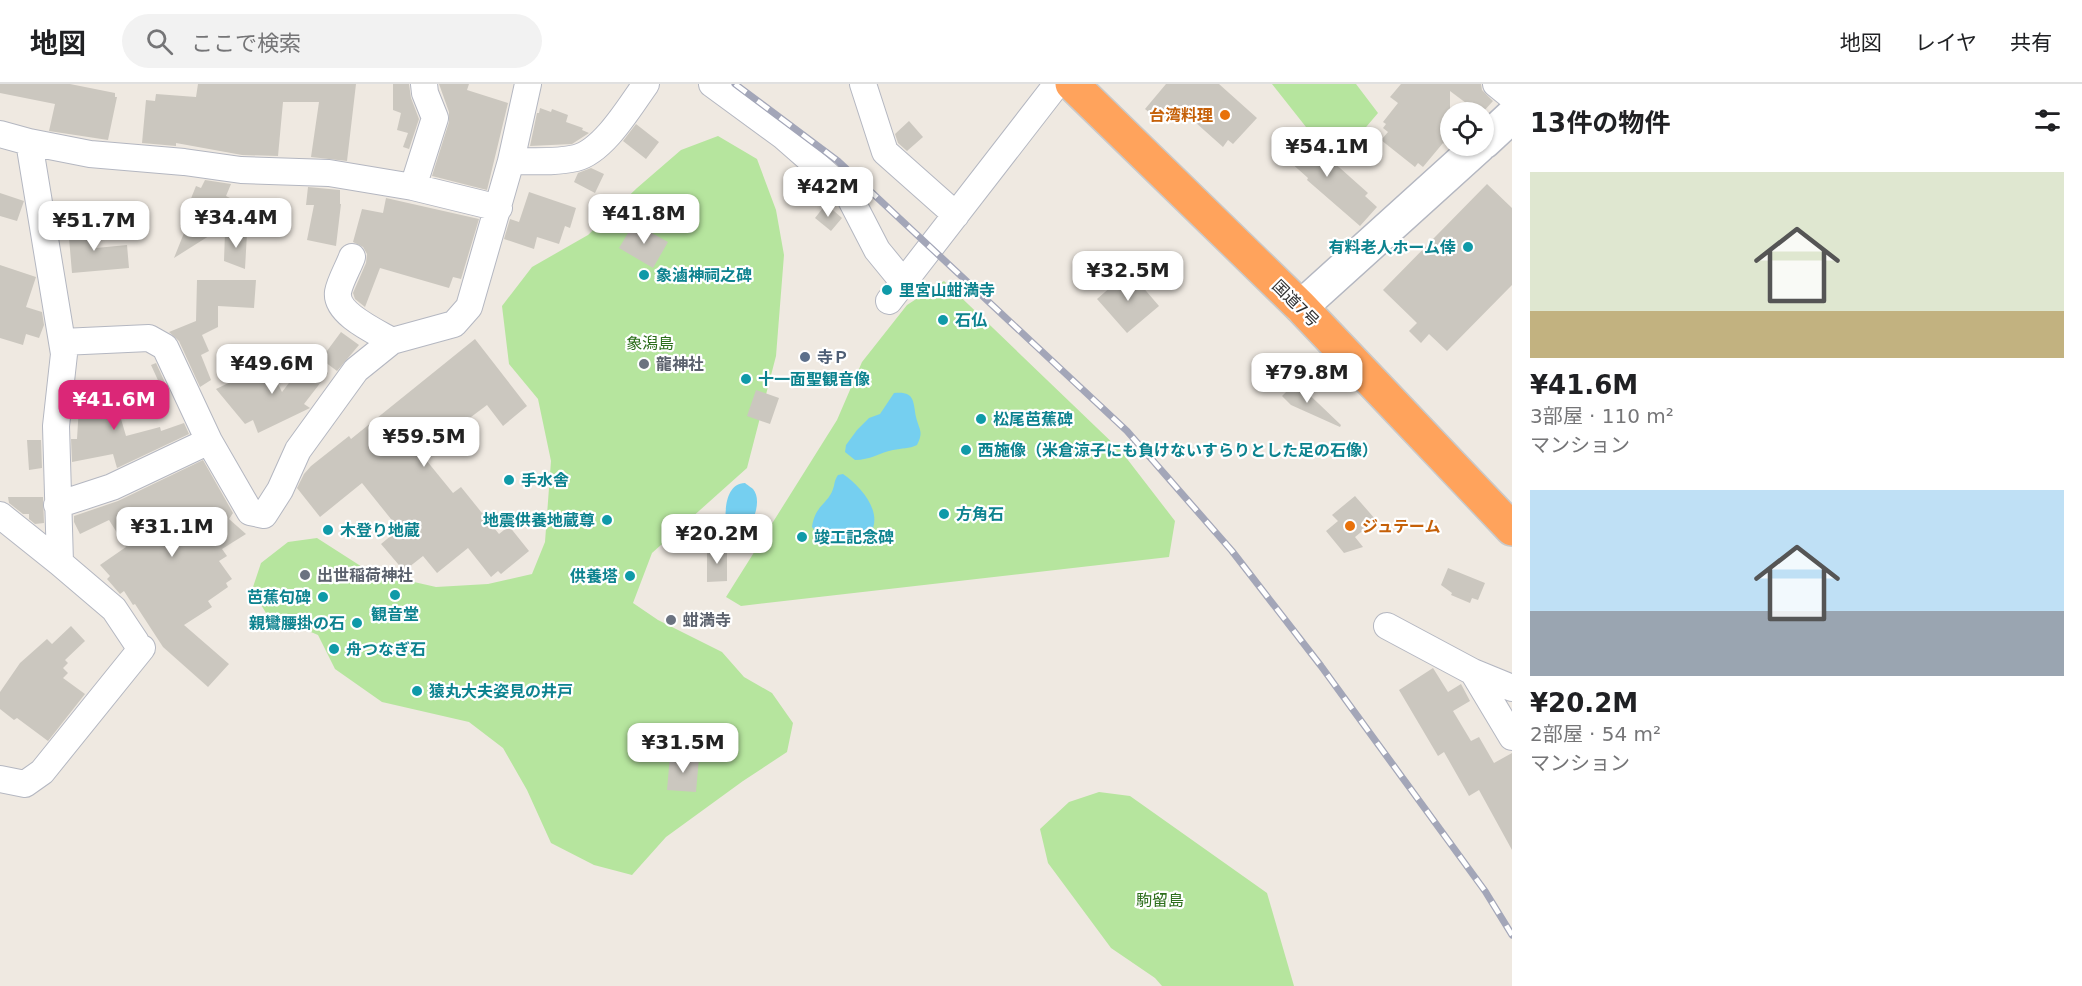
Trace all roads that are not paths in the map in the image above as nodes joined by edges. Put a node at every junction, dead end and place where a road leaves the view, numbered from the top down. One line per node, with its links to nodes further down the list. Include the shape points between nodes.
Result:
1 (424, 84): 16 (street, via 435,118)
2 (528, 84): 15 (street)
3 (646, 84): 15 (street, via 606,138 579,158)
4 (712, 84): 18 (street, via 783,136 847,192 897,292)
5 (863, 84): 18 (street, via 885,152)
6 (1057, 84): 18 (street)
7 (1072, 84): 20 (highway, 国道7号)
8 (1496, 84): 9 (street)
9 (1512, 98)
10 (1512, 116): 11 (street)
11 (1494, 133)
12 (0, 134): 13 (street)
13 (29, 142): 16 (street, via 90,154 241,170 330,173); 22 (street)
14 (1468, 156): 20 (street)
15 (511, 161): 17 (street)
16 (413, 187): 17 (street)
17 (499, 208): 21 (street, via 469,307 454,324)
18 (956, 215)
19 (352, 257): 21 (street, via 338,294 340,303 350,316)
20 (1301, 307): 26 (highway, 国道7号)
21 (392, 341): 23 (street, via 356,370 298,450 264,514 250,512)
22 (62, 342): 23 (street, via 149,338 165,347); 24 (street, via 56,426)
23 (209, 441): 24 (street, via 111,487)
24 (57, 505): 27 (street)
25 (0, 515): 27 (street)
26 (1512, 529)
27 (60, 563): 32 (street, via 114,609 139,645 42,772 25,784)
28 (1387, 626): 29 (street)
29 (1473, 672): 30 (street); 31 (street)
30 (1512, 688)
31 (1512, 737)
32 (0, 779)

